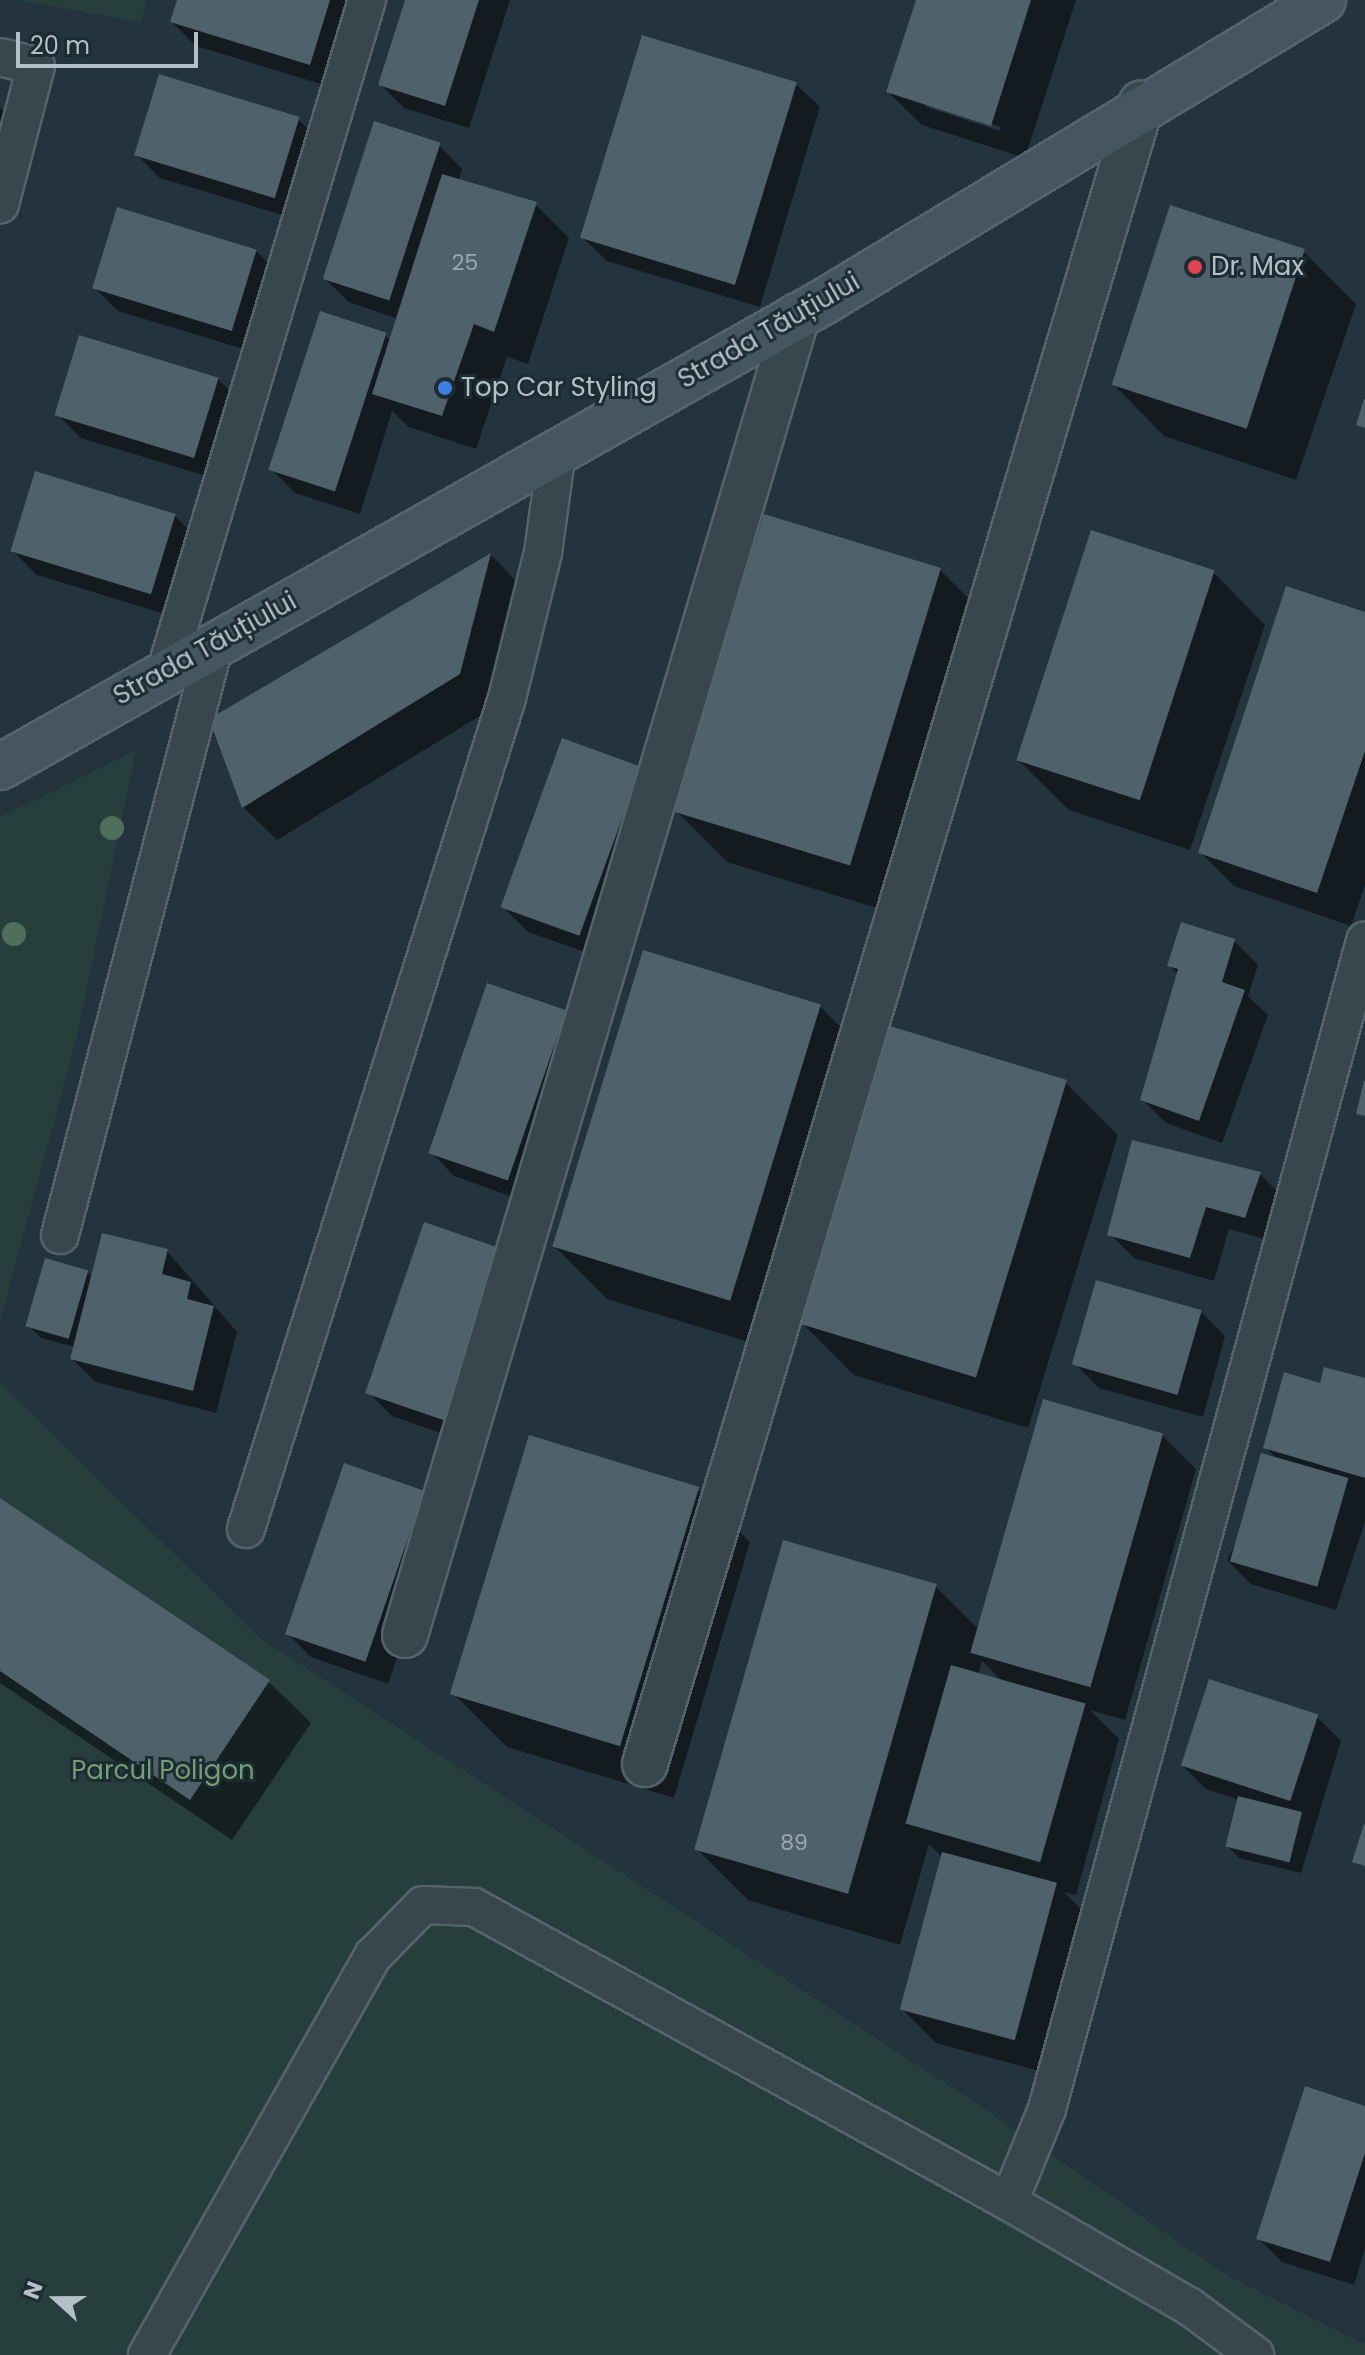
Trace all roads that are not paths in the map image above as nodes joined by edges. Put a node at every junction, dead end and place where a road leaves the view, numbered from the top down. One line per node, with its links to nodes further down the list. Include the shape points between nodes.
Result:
1 (367, 0): 9 (lane)
2 (1323, 0): 4 (main road, Strada Tăuțiului)
3 (0, 57): 5 (lane, via 36,66)
4 (1141, 104): 6 (main road, Strada Tăuțiului); 15 (street)
5 (0, 204)
6 (797, 316): 7 (main road, Strada Tăuțiului); 14 (street)
7 (557, 451): 8 (main road, Strada Tăuțiului); 13 (lane, via 543,553 507,698)
8 (215, 643): 9 (main road, Strada Tăuțiului); 12 (lane)
9 (166, 670): 10 (main road, Strada Tăuțiului)
10 (0, 767)
11 (1365, 941): 16 (lane, via 1047,2109)
12 (60, 1235)
13 (246, 1529)
14 (405, 1635)
15 (645, 1764)
16 (1009, 2202): 17 (lane, via 474,1907 423,1905 373,1956); 18 (lane, via 1190,2307)
17 (147, 2355)
18 (1255, 2355)

